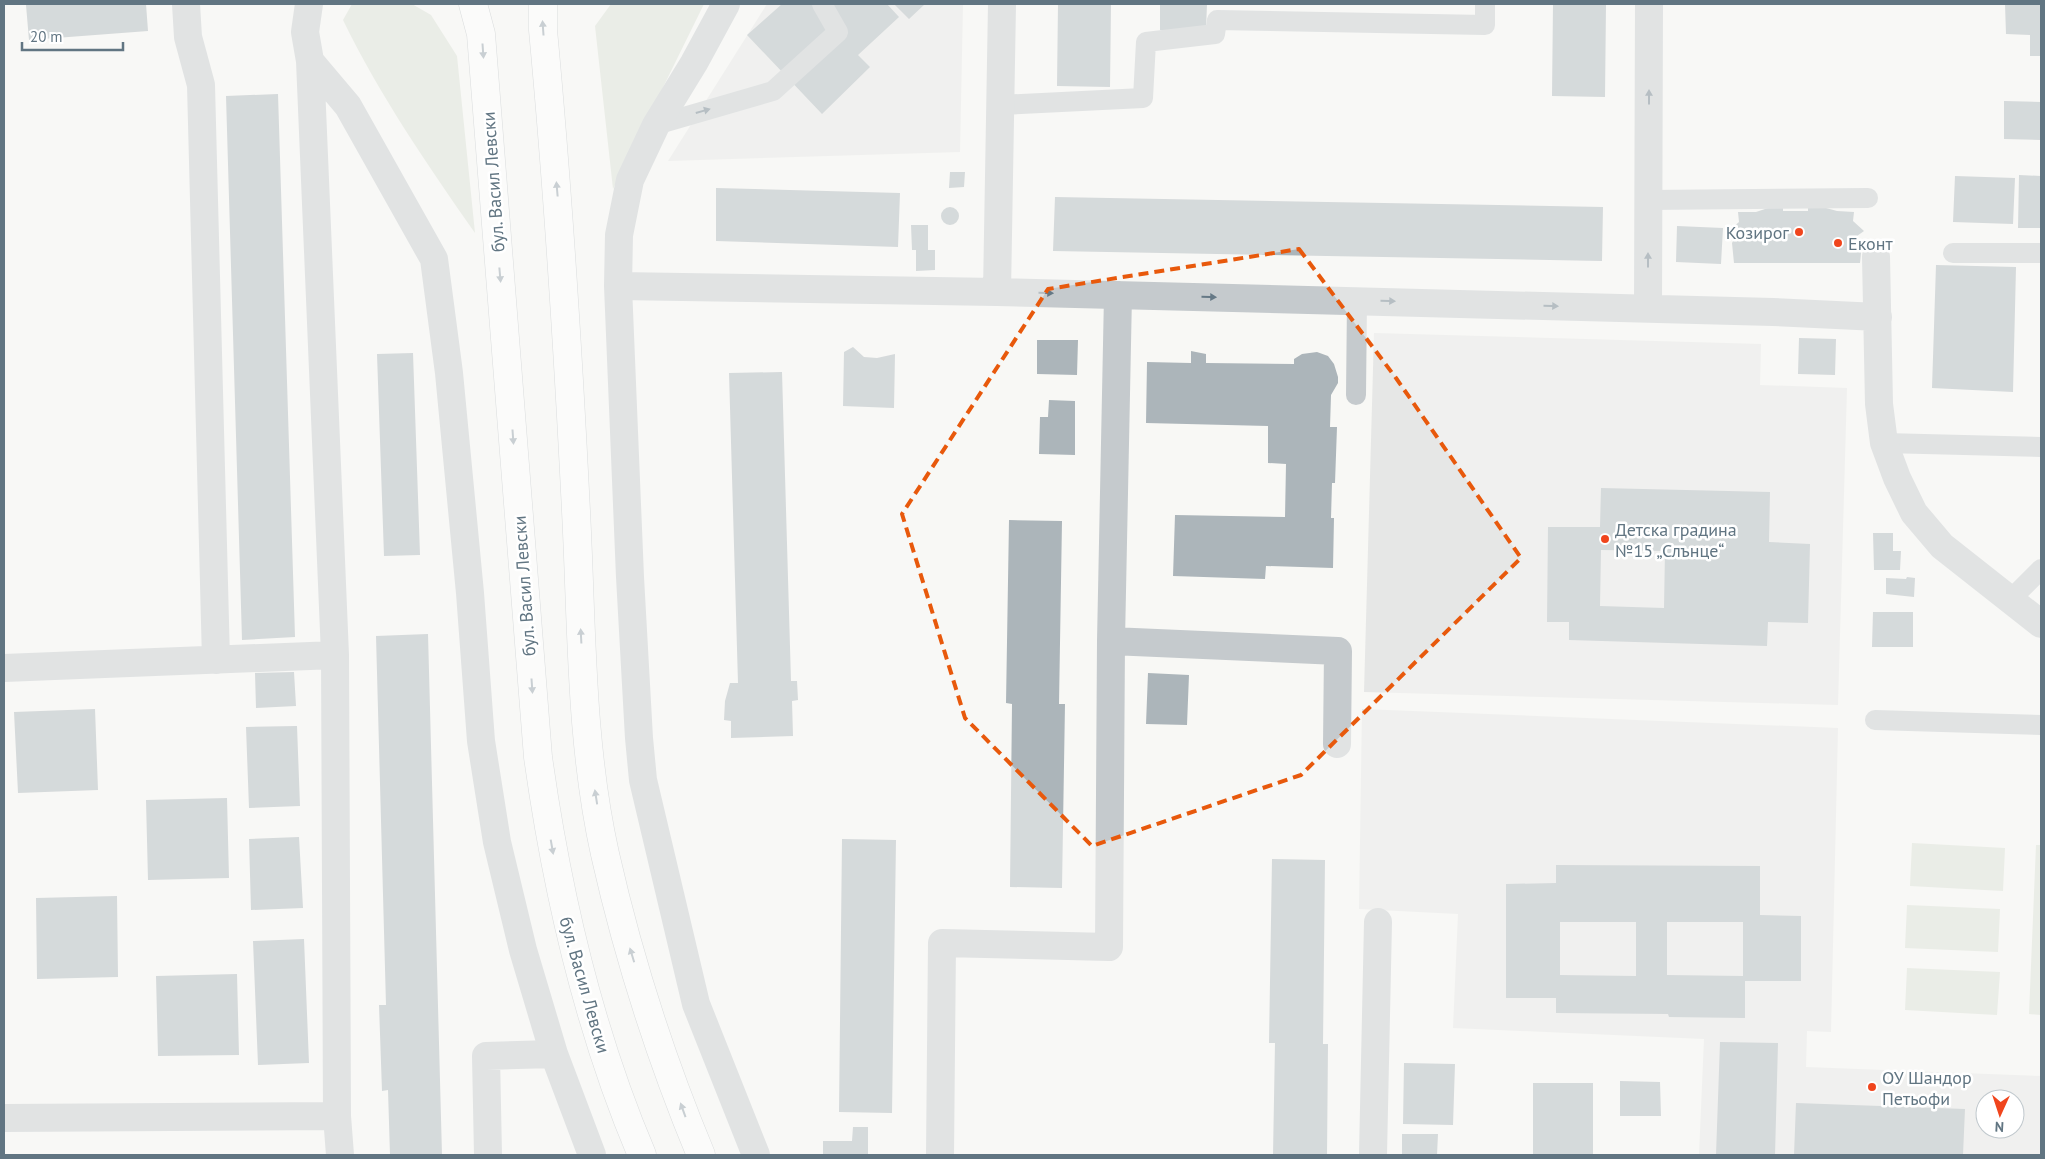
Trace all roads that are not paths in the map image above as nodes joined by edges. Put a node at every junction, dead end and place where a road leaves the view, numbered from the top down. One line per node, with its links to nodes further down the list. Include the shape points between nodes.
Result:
1 (186, 4): 32 (street, via 188,37 201,85)
2 (309, 4): 10 (street, via 304,32)
3 (473, 4): 44 (main road, бул. Васил Левски, one-way to 44, via 481,34 538,757 545,809 564,912 586,994)
4 (543, 4): 45 (main road, one-way to 4, via 627,937 605,853 588,745 564,284)
5 (726, 4): 12 (street)
6 (822, 4): 12 (lane, one-way to 6, via 773,90 838,32)
7 (1002, 4): 11 (street)
8 (1485, 4): 11 (lane, via 1485,25 1216,20 1214,34 1146,42 1143,98)
9 (1649, 4): 14 (street, one-way to 9)
10 (310, 61): 31 (street); 38 (street, via 348,106 434,259 449,373 481,741 497,842 523,950)
11 (1000, 105): 19 (street)
12 (656, 125): 18 (street, via 630,180 623,208)
13 (1868, 198): 14 (lane)
14 (1649, 200): 22 (street, one-way to 14)
15 (1953, 253): 16 (lane)
16 (2041, 253)
17 (1876, 257): 23 (street)
18 (618, 286): 19 (street); 46 (street, via 638,738 644,780 696,1004)
19 (997, 292): 20 (street, one-way to 20)
20 (1118, 295): 21 (street, one-way to 21); 30 (street)
21 (1357, 300): 22 (street, one-way to 22); 24 (lane)
22 (1648, 308): 23 (street)
23 (1878, 316): 25 (street, via 1879,404)
24 (1356, 395)
25 (1884, 443): 26 (lane); 28 (street, via 1914,513 1942,546)
26 (2041, 447)
27 (2041, 569): 28 (lane)
28 (2010, 600): 29 (street)
29 (2041, 624)
30 (1111, 641): 36 (street, via 1338,651); 47 (street, via 1109,947 942,943)
31 (335, 655): 32 (street); 39 (street)
32 (216, 660): 33 (street)
33 (4, 668)
34 (1875, 720): 35 (lane)
35 (2041, 725)
36 (1337, 744)
37 (1378, 922): 48 (street)
38 (554, 1054): 42 (street, via 486,1056); 43 (street)
39 (337, 1116): 40 (street); 41 (street)
40 (4, 1118)
41 (340, 1155)
42 (488, 1155)
43 (592, 1155)
44 (642, 1155)
45 (700, 1155)
46 (756, 1155)
47 (940, 1155)
48 (1374, 1155)

